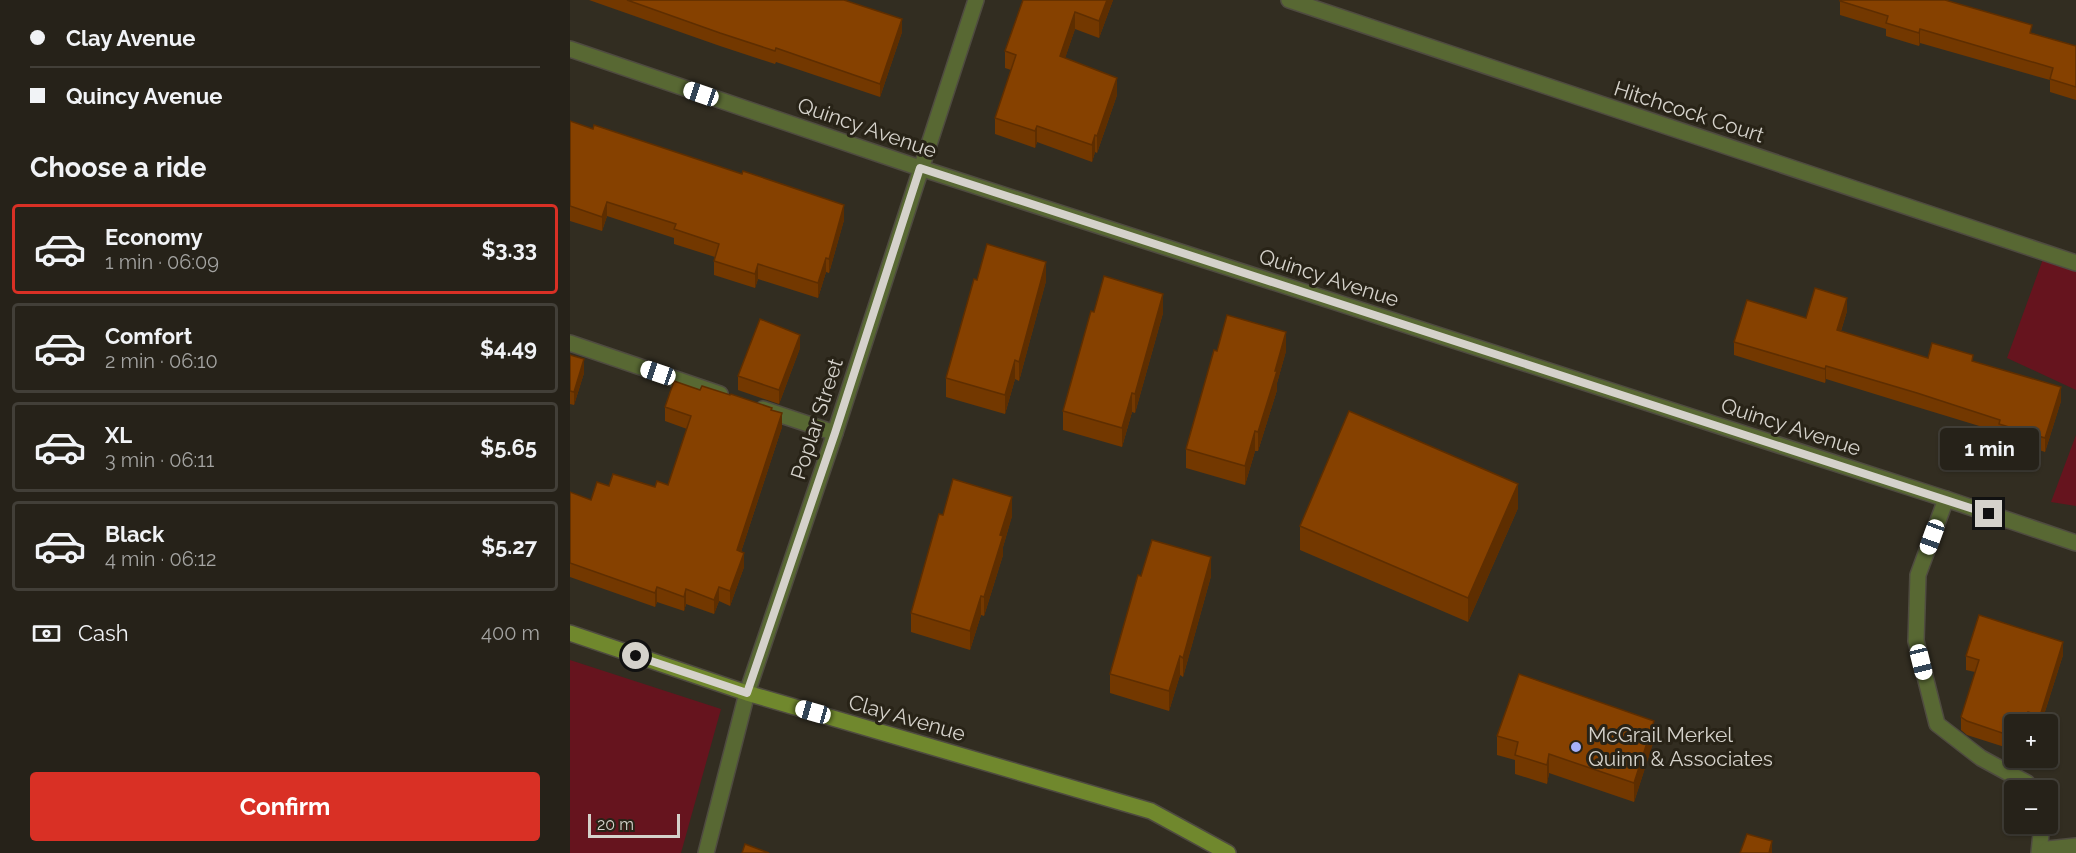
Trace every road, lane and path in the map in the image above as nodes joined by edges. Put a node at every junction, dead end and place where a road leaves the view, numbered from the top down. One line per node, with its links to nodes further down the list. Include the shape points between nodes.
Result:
1 (976, 0): 4 (street, Poplar Street)
2 (1289, 0): 5 (street, Hitchcock Court)
3 (570, 49): 4 (street, Quincy Avenue)
4 (920, 168): 7 (street, Poplar Street); 8 (street, Quincy Avenue)
5 (2076, 263)
6 (570, 342): 7 (street)
7 (835, 433): 11 (street, Poplar Street)
8 (1946, 499): 9 (street, Quincy Avenue); 12 (street, via 1917,586 1916,641 1937,723 1982,758)
9 (2076, 543)
10 (570, 633): 11 (main road, Clay Avenue)
11 (747, 693): 15 (street, Poplar Street); 16 (main road, Clay Avenue, via 1151,811)
12 (2022, 780)
13 (2042, 834): 17 (street)
14 (2076, 846): 17 (street)
15 (706, 853)
16 (1228, 853)
17 (2042, 853)

